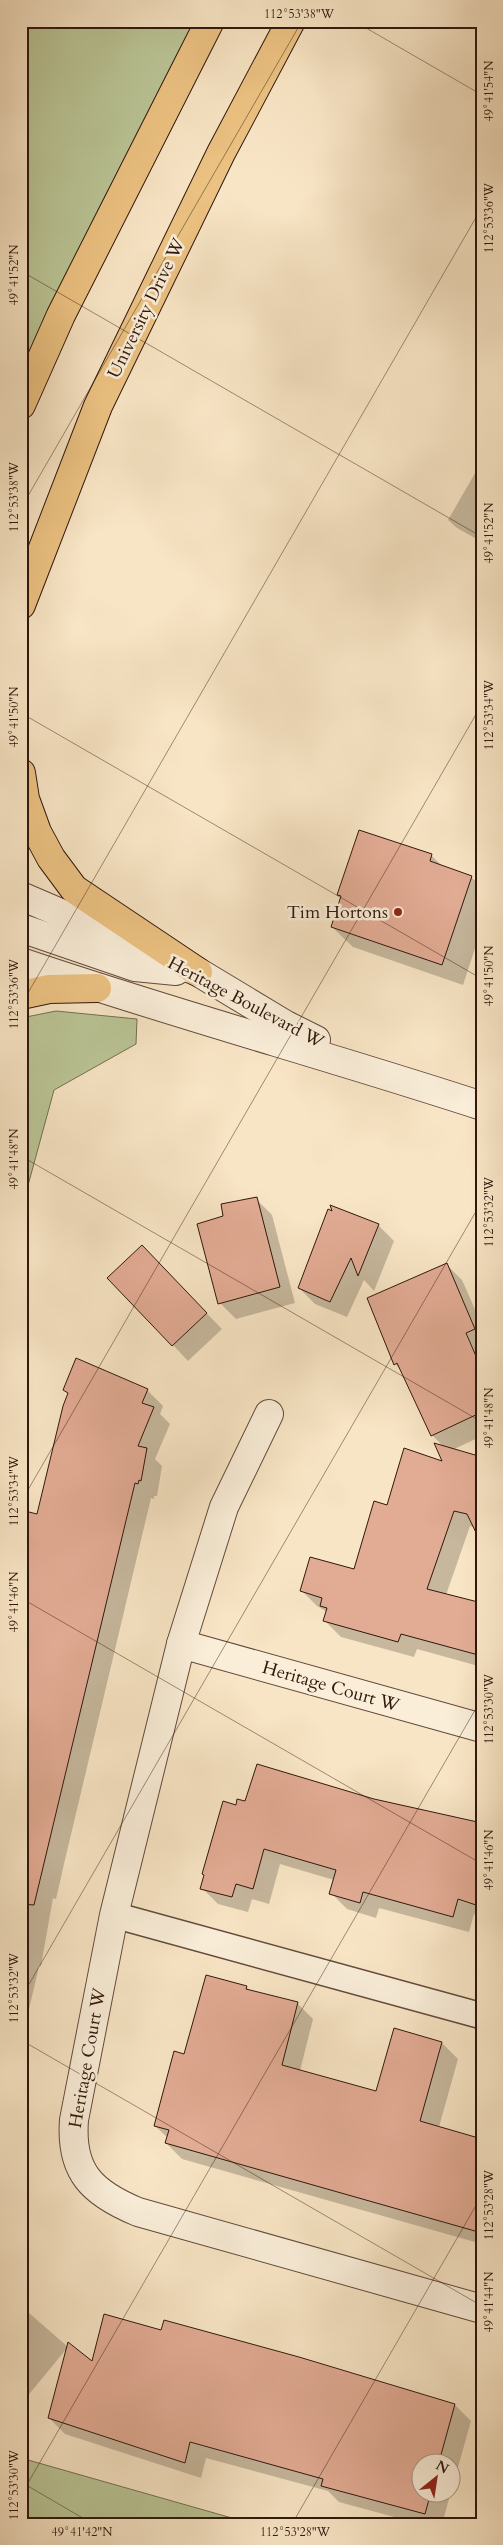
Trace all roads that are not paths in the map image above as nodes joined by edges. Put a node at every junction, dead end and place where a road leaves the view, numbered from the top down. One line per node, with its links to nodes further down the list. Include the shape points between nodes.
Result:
1 (210, 21): 3 (main road, via 61,315)
2 (291, 21): 4 (main road, University Drive W, via 221,153 98,406)
3 (21, 405)
4 (22, 609)
5 (21, 773): 9 (main road, via 25,799 38,832 51,858 74,889)
6 (21, 896): 9 (street, Heritage Boulevard W)
7 (21, 928): 9 (street, via 135,967)
8 (21, 962): 10 (street, Heritage Boulevard W)
9 (198, 972): 12 (street, Heritage Boulevard W, via 286,1026)
10 (97, 988): 11 (main road, via 49,988); 12 (street, Heritage Boulevard W)
11 (21, 995)
12 (387, 1075): 13 (street, Heritage Boulevard W)
13 (482, 1106)
14 (269, 1414): 15 (street, Heritage Court W, via 224,1507)
15 (181, 1644): 16 (street, Heritage Court W); 17 (street, Heritage Court W)
16 (482, 1728)
17 (114, 1915): 18 (lane); 19 (street, Heritage Court W, via 74,2120 72,2143 87,2180 102,2194 138,2212)
18 (482, 2016)
19 (482, 2309)

